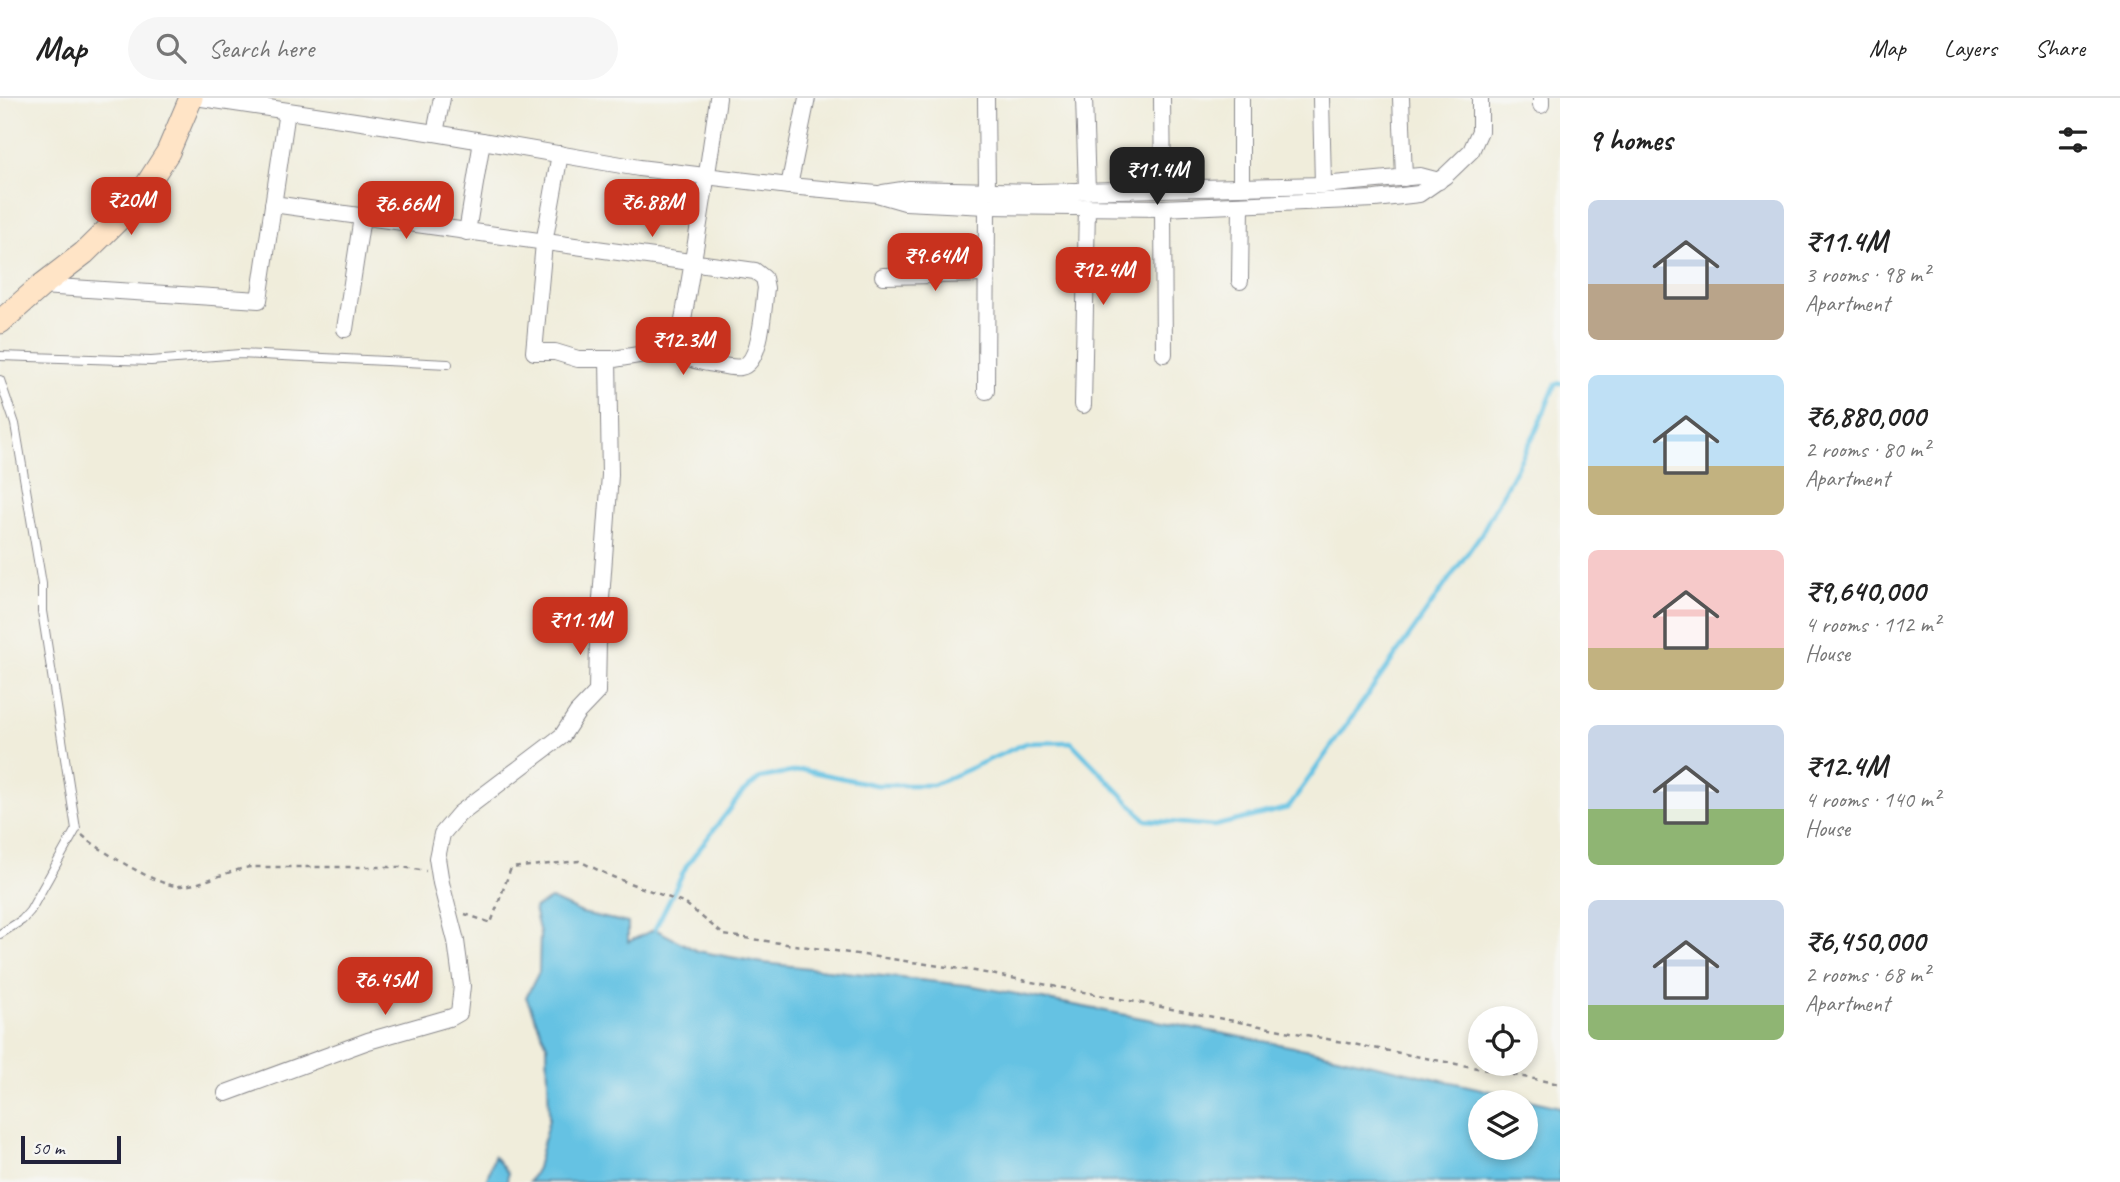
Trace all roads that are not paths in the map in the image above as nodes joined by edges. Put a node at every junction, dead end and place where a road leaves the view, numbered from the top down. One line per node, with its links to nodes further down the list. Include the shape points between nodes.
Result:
1 (191, 98): 40 (street, via 168,152 136,202 84,253)
2 (202, 98): 13 (street)
3 (442, 98): 14 (street)
4 (718, 98): 17 (street)
5 (807, 98): 22 (street)
6 (986, 98): 26 (street)
7 (1084, 98): 27 (street)
8 (1162, 98): 25 (street)
9 (1241, 98): 23 (street)
10 (1321, 98): 21 (street)
11 (1401, 98): 18 (street)
12 (1480, 98): 20 (street, via 1477,142)
13 (287, 111): 14 (street); 29 (street)
14 (435, 133): 15 (street)
15 (482, 141): 16 (street); 34 (street)
16 (561, 155): 17 (street); 35 (street)
17 (708, 176): 22 (street); 36 (street)
18 (1404, 178): 19 (street); 20 (street)
19 (1363, 181): 21 (street); 28 (street)
20 (1439, 181): 28 (street, via 1419,194)
21 (1323, 185): 23 (street)
22 (789, 186): 26 (street, via 877,194 909,189)
23 (1241, 187): 24 (street)
24 (1205, 188): 25 (street); 31 (street)
25 (1163, 189): 27 (street)
26 (987, 199): 27 (street); 37 (street)
27 (1087, 199): 32 (street); 50 (street)
28 (1365, 199): 30 (street)
29 (273, 204): 33 (street); 40 (street, via 260,300)
30 (1241, 205): 31 (street); 39 (street)
31 (1205, 206): 32 (street)
32 (1163, 208): 44 (street)
33 (362, 217): 34 (street); 42 (street)
34 (467, 232): 35 (street)
35 (544, 243): 36 (street); 46 (street, via 534,352)
36 (693, 263): 43 (street); 43 (street, via 755,271 764,278 766,288 756,355 748,364 739,368 691,360)
37 (987, 274): 38 (street); 49 (street)
38 (883, 276)
39 (1240, 281)
40 (41, 286): 41 (street)
41 (0, 322)
42 (345, 329)
43 (681, 348): 46 (street)
44 (1164, 354)
45 (0, 356): 47 (lane, via 151,361 240,354)
46 (608, 359): 52 (street, via 610,475 597,692 562,736 459,814 442,834 437,858 456,940 459,1013)
47 (448, 363)
48 (0, 380): 51 (lane, via 15,424 31,517 76,829 30,911)
49 (986, 391)
50 (1083, 405)
51 (0, 934)
52 (226, 1093)

